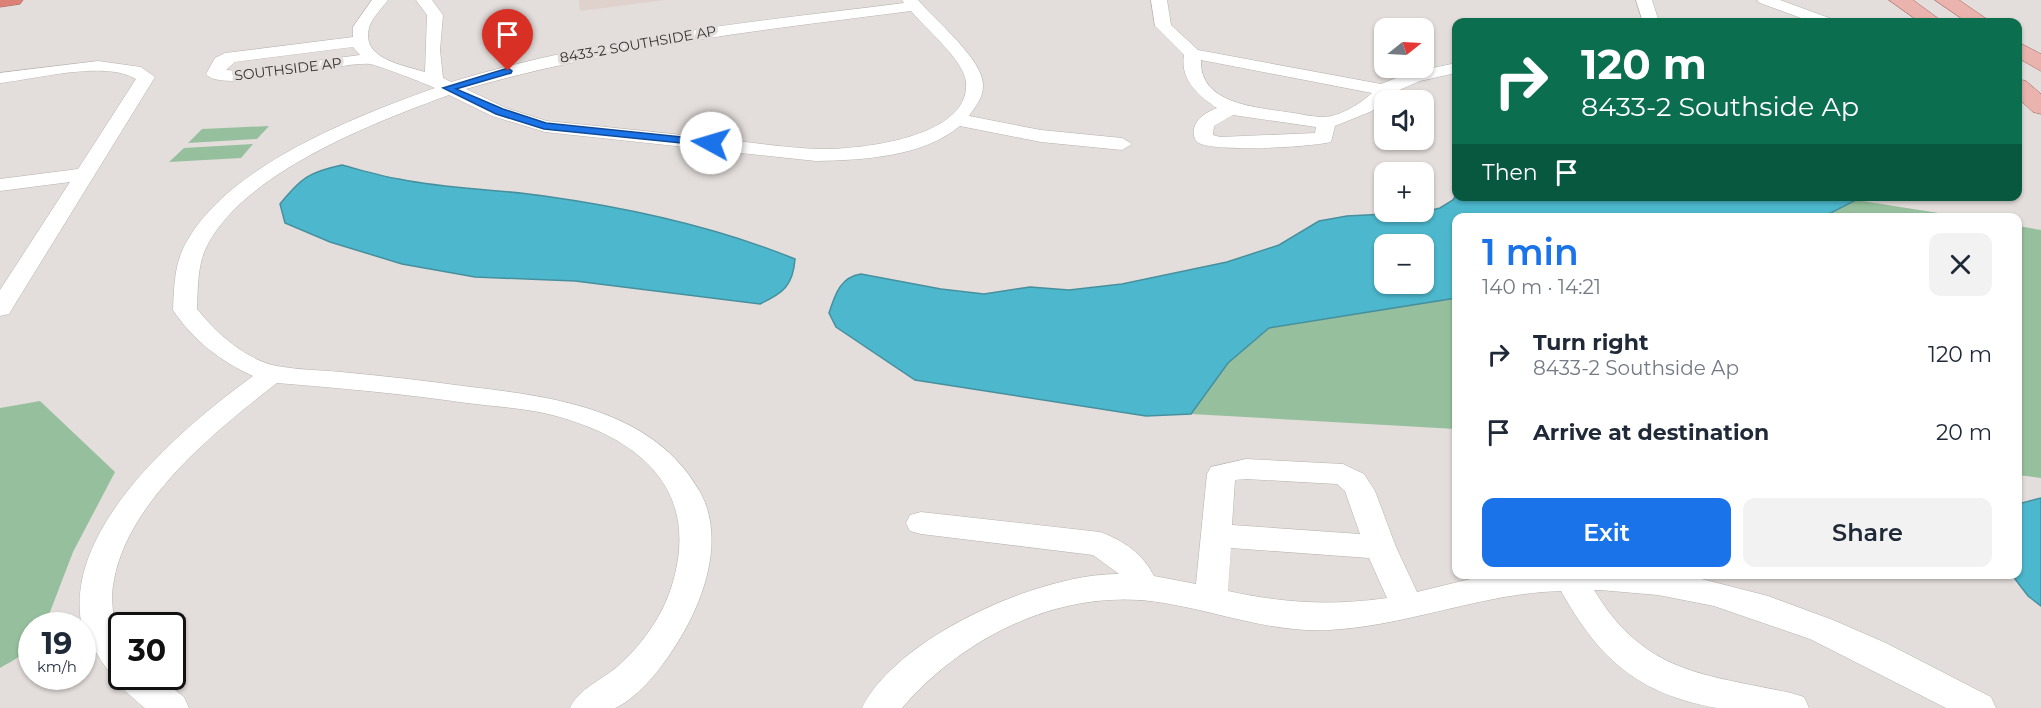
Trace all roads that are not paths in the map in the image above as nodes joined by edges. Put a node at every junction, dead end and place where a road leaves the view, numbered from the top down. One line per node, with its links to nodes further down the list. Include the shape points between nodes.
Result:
1 (13, 0): 8 (highway)
2 (424, 0): 17 (street, via 435,15)
3 (1159, 0): 18 (street, via 1163,26)
4 (1644, 0): 11 (street)
5 (1765, 0): 12 (street)
6 (1899, 0): 13 (main road)
7 (1944, 0): 14 (main road)
8 (0, 1)
9 (383, 1): 15 (street, via 361,27)
10 (912, 3): 23 (street, 8433-2 SOUTHSIDE AP, via 625,44); 29 (street, via 974,78 974,93)
11 (1650, 18)
12 (1815, 18)
13 (1927, 18)
14 (1974, 18)
15 (360, 41): 19 (street); 19 (street, SOUTHSIDE AP, via 238,55 221,62 215,74 238,76)
16 (2022, 51): 20 (main road)
17 (432, 54): 19 (street); 23 (street)
18 (1193, 54): 24 (street); 28 (street, via 1191,72 1195,80)
19 (380, 62): 23 (street)
20 (2041, 64)
21 (1452, 69): 24 (street, via 1415,77)
22 (0, 78): 32 (street, via 115,67 137,70 146,77)
23 (441, 85): 29 (street, via 499,112 544,126 816,155 901,145); 35 (street, 8433-2 SOUTHSIDE AP, via 280,164 227,207 194,250 186,271 185,310 211,341 231,356)
24 (1383, 90)
25 (2022, 90): 27 (main road)
26 (1374, 102): 30 (street)
27 (2041, 107)
28 (1231, 109): 30 (street); 30 (street, via 1205,122 1204,138 1219,143 1324,138)
29 (960, 120): 31 (street, via 1041,136)
30 (1326, 123)
31 (1122, 144)
32 (83, 174): 33 (street); 34 (street)
33 (0, 185)
34 (0, 309)
35 (272, 374): 44 (street, via 177,456 147,488 115,533 100,563 94,610); 47 (street, 8433-2 SOUTHSIDE AP, via 545,404 586,415 657,456 689,498 695,522 695,561 667,632 633,673)
36 (921, 523): 41 (street, via 1100,544 1125,560)
37 (1215, 535): 38 (street); 38 (street, via 1221,474 1231,469 1343,474 1360,491); 42 (street)
38 (1380, 547): 43 (street)
39 (1571, 579): 40 (street); 43 (street, via 1513,583); 49 (street, via 1613,642 1643,667 1674,681)
40 (1704, 582): 50 (street, via 1845,637)
41 (1143, 587): 42 (street); 48 (street, via 1075,589 1013,610 924,664)
42 (1211, 601): 43 (street, via 1317,617)
43 (1408, 608)
44 (108, 652)
45 (148, 690): 46 (street)
46 (171, 708)
47 (588, 708)
48 (880, 708)
49 (1791, 708)
50 (1977, 708)

